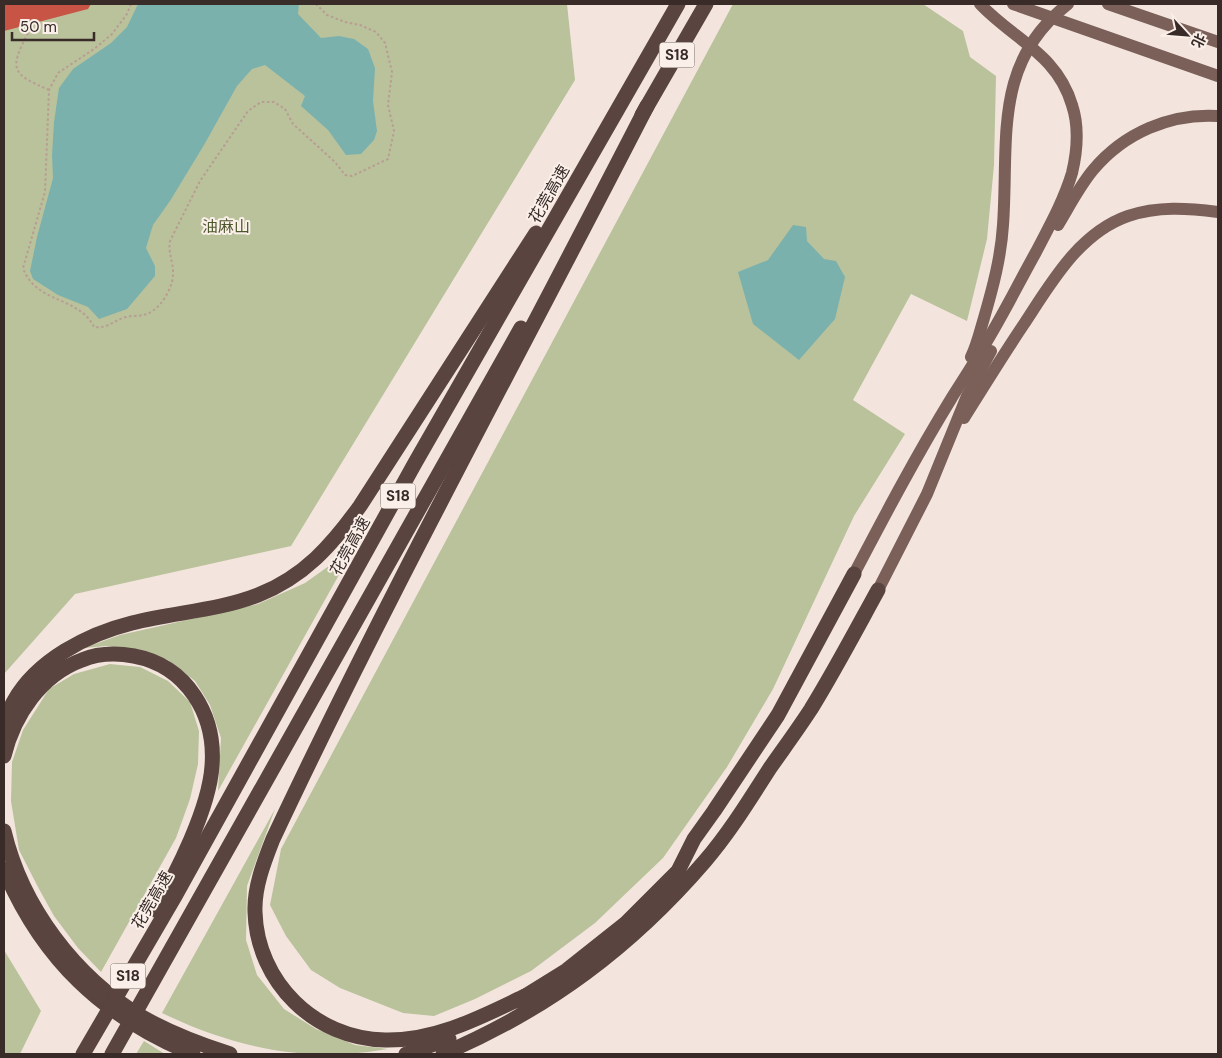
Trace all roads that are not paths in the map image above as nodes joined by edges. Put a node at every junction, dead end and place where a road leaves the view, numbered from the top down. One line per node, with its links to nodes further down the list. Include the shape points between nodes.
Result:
1 (678, 4): 9 (highway, 花莞高速 / S18)
2 (706, 4): 10 (highway, S18)
3 (980, 4): 13 (main road, via 1055,70 1072,105 1076,137 1072,173 1056,211 993,330)
4 (1013, 4): 8 (main road)
5 (1068, 4): 13 (main road, via 1045,24 1028,49 1014,81 1007,114 1004,224 998,270 974,351)
6 (1108, 4): 7 (main road)
7 (1218, 42)
8 (1218, 76)
9 (625, 96): 17 (highway, via 377,481 346,526 314,562 258,595 210,609 132,623 80,642 43,668 14,700); 21 (highway, 花莞高速 / S18)
10 (647, 106): 22 (highway, via 344,692 273,838 256,892 259,942 276,980 306,1012 340,1032 367,1039 422,1038 447,1031); 25 (highway, S18)
11 (1218, 116): 14 (main road, via 1182,118 1144,130 1115,148 1093,170 1056,229 971,387)
12 (1218, 212): 14 (main road, via 1156,209 1126,217 1095,234 1051,283)
13 (951, 398): 15 (main road)
14 (946, 447): 16 (main road, via 927,494)
15 (854, 574): 22 (highway, via 778,715 694,839 678,871 625,924 567,970)
16 (878, 590): 29 (highway, via 810,710 729,830 684,884 632,937 573,983 514,1021)
17 (4, 722)
18 (4, 756): 21 (highway, via 29,701 50,679 74,663 97,656 126,655 153,661 174,673 194,693 202,707 211,736 212,766 200,814)
19 (4, 831): 27 (highway, via 13,863 34,905 60,944 92,979 143,1017 188,1040)
20 (4, 870): 26 (highway, via 24,912 51,952 85,989 138,1027)
21 (169, 895): 23 (highway); 24 (highway, 花莞高速 / S18)
22 (525, 996): 28 (highway, via 486,1022 448,1040)
23 (72, 1054)
24 (83, 1054)
25 (112, 1054)
26 (193, 1054)
27 (230, 1054)
28 (406, 1054)
29 (443, 1054)

